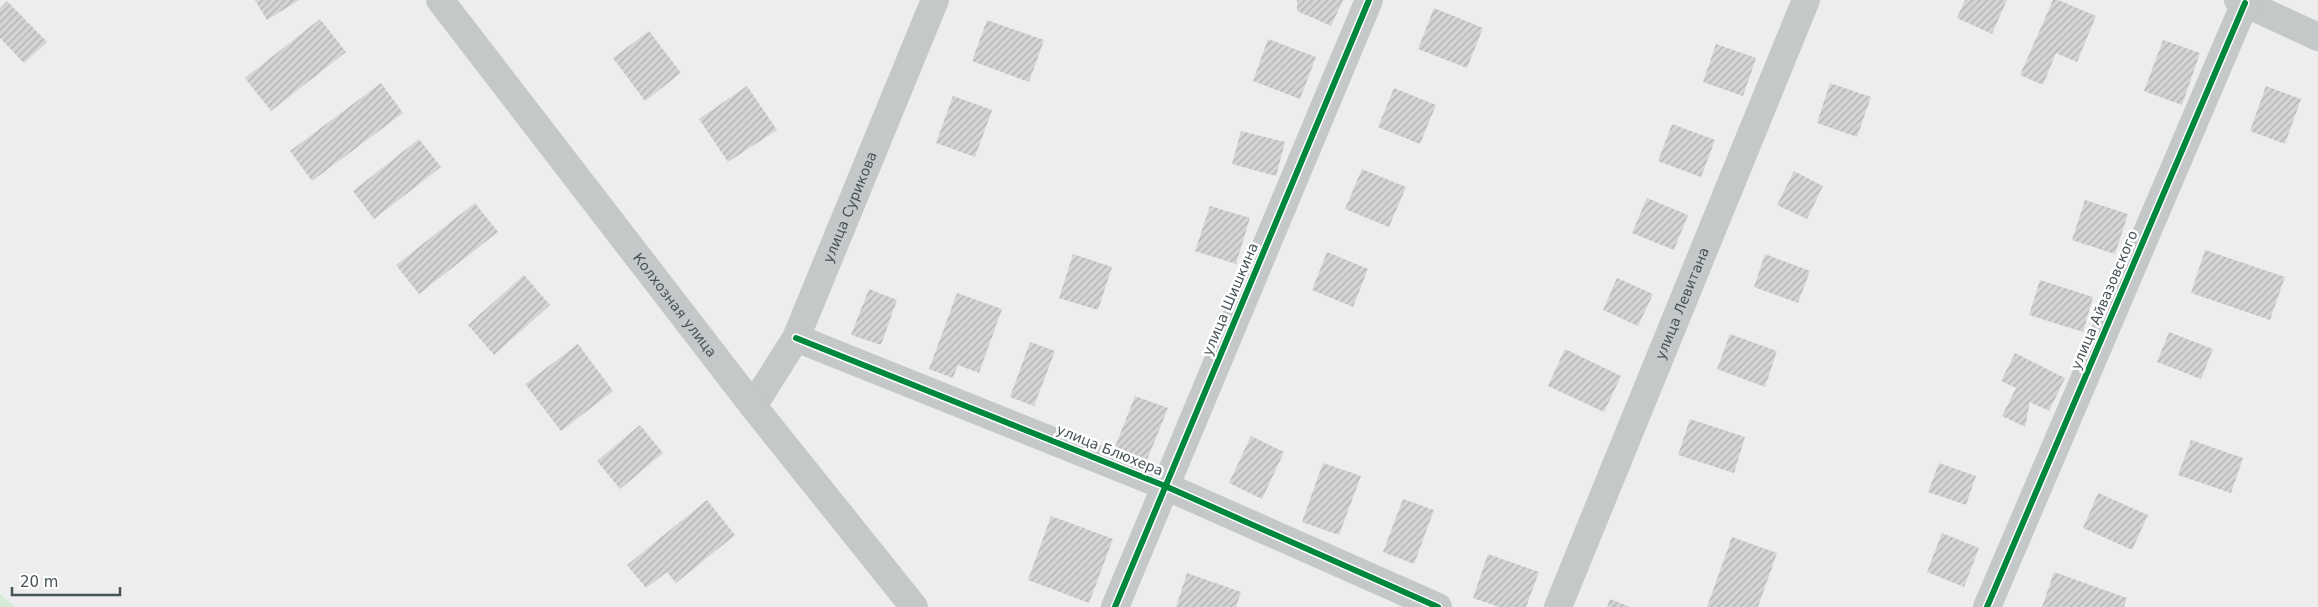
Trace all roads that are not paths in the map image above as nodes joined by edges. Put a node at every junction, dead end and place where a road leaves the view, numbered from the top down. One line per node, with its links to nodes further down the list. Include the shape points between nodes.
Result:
1 (440, 0): 8 (main road, Колхозная улица)
2 (935, 0): 7 (street, улица Сурикова)
3 (1369, 0): 9 (street, улица Шишкина)
4 (1806, 0): 13 (street, улица Левитана)
5 (2241, 2): 6 (street); 14 (street, улица Айвазовского)
6 (2318, 37)
7 (796, 338): 8 (street, улица Сурикова); 9 (street, улица Блюхера)
8 (753, 406): 10 (main road, Колхозная улица)
9 (1165, 486): 11 (street, улица Шишкина); 12 (street, улица Блюхера)
10 (914, 607)
11 (1115, 607)
12 (1438, 607)
13 (1558, 607)
14 (1987, 607)

